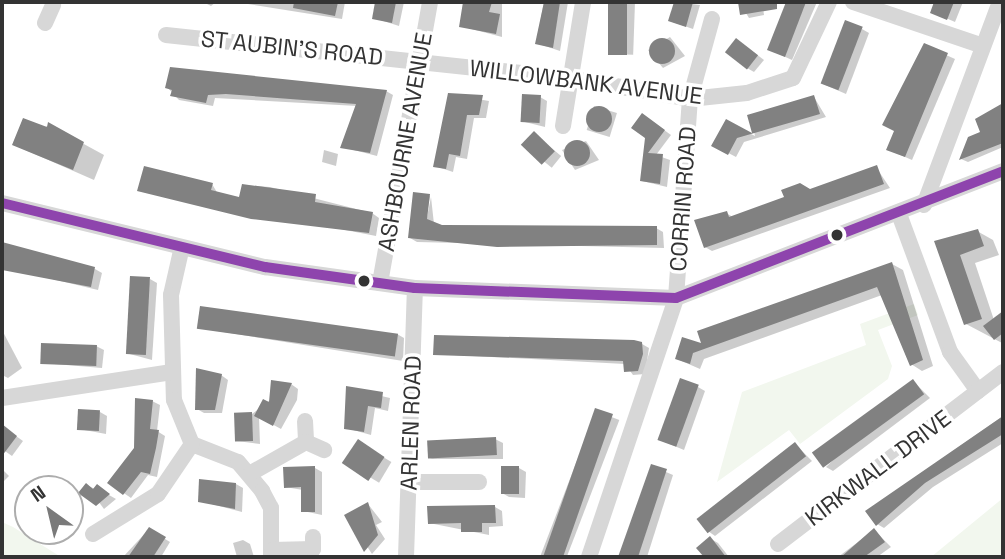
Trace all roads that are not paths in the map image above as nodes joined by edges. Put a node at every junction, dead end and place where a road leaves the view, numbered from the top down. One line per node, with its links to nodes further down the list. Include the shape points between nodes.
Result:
1 (430, 2): 11 (street, ASHBOURNE AVENUE)
2 (583, 2): 12 (street)
3 (829, 2): 13 (street, WILLOWBANK AVENUE, via 793,78 747,93)
4 (853, 2): 10 (street)
5 (1000, 2): 10 (street)
6 (51, 3): 8 (street)
7 (712, 19): 13 (street, CORRIN ROAD)
8 (45, 23)
9 (166, 35): 11 (street, ST AUBIN'S ROAD)
10 (984, 46): 17 (street)
11 (419, 61): 12 (street, WILLOWBANK AVENUE); 20 (street, ASHBOURNE AVENUE)
12 (569, 78): 13 (street, WILLOWBANK AVENUE); 14 (street)
13 (690, 99): 22 (street, CORRIN ROAD)
14 (563, 126)
15 (1003, 171): 17 (street)
16 (2, 203): 19 (street)
17 (923, 205): 18 (street)
18 (899, 214): 22 (street); 25 (street, via 950,352)
19 (181, 251): 20 (street); 23 (street, via 172,295)
20 (380, 283): 21 (street)
21 (415, 288): 22 (street); 32 (street, ARLEN ROAD)
22 (676, 298): 39 (street, CORRIN ROAD)
23 (172, 372): 26 (street); 29 (street, via 174,400)
24 (1003, 372): 25 (street, KIRKWALL DRIVE)
25 (978, 391): 36 (street, KIRKWALL DRIVE)
26 (2, 398)
27 (306, 421): 28 (street)
28 (306, 442): 30 (street); 31 (street)
29 (192, 444): 31 (street); 34 (street, via 158,494)
30 (324, 450)
31 (251, 473): 37 (street, via 271,508)
32 (409, 482): 33 (street); 38 (street, ARLEN ROAD)
33 (479, 482)
34 (93, 534)
35 (313, 537): 37 (street, via 313,549)
36 (778, 544)
37 (271, 554)
38 (406, 557)
39 (589, 557)

